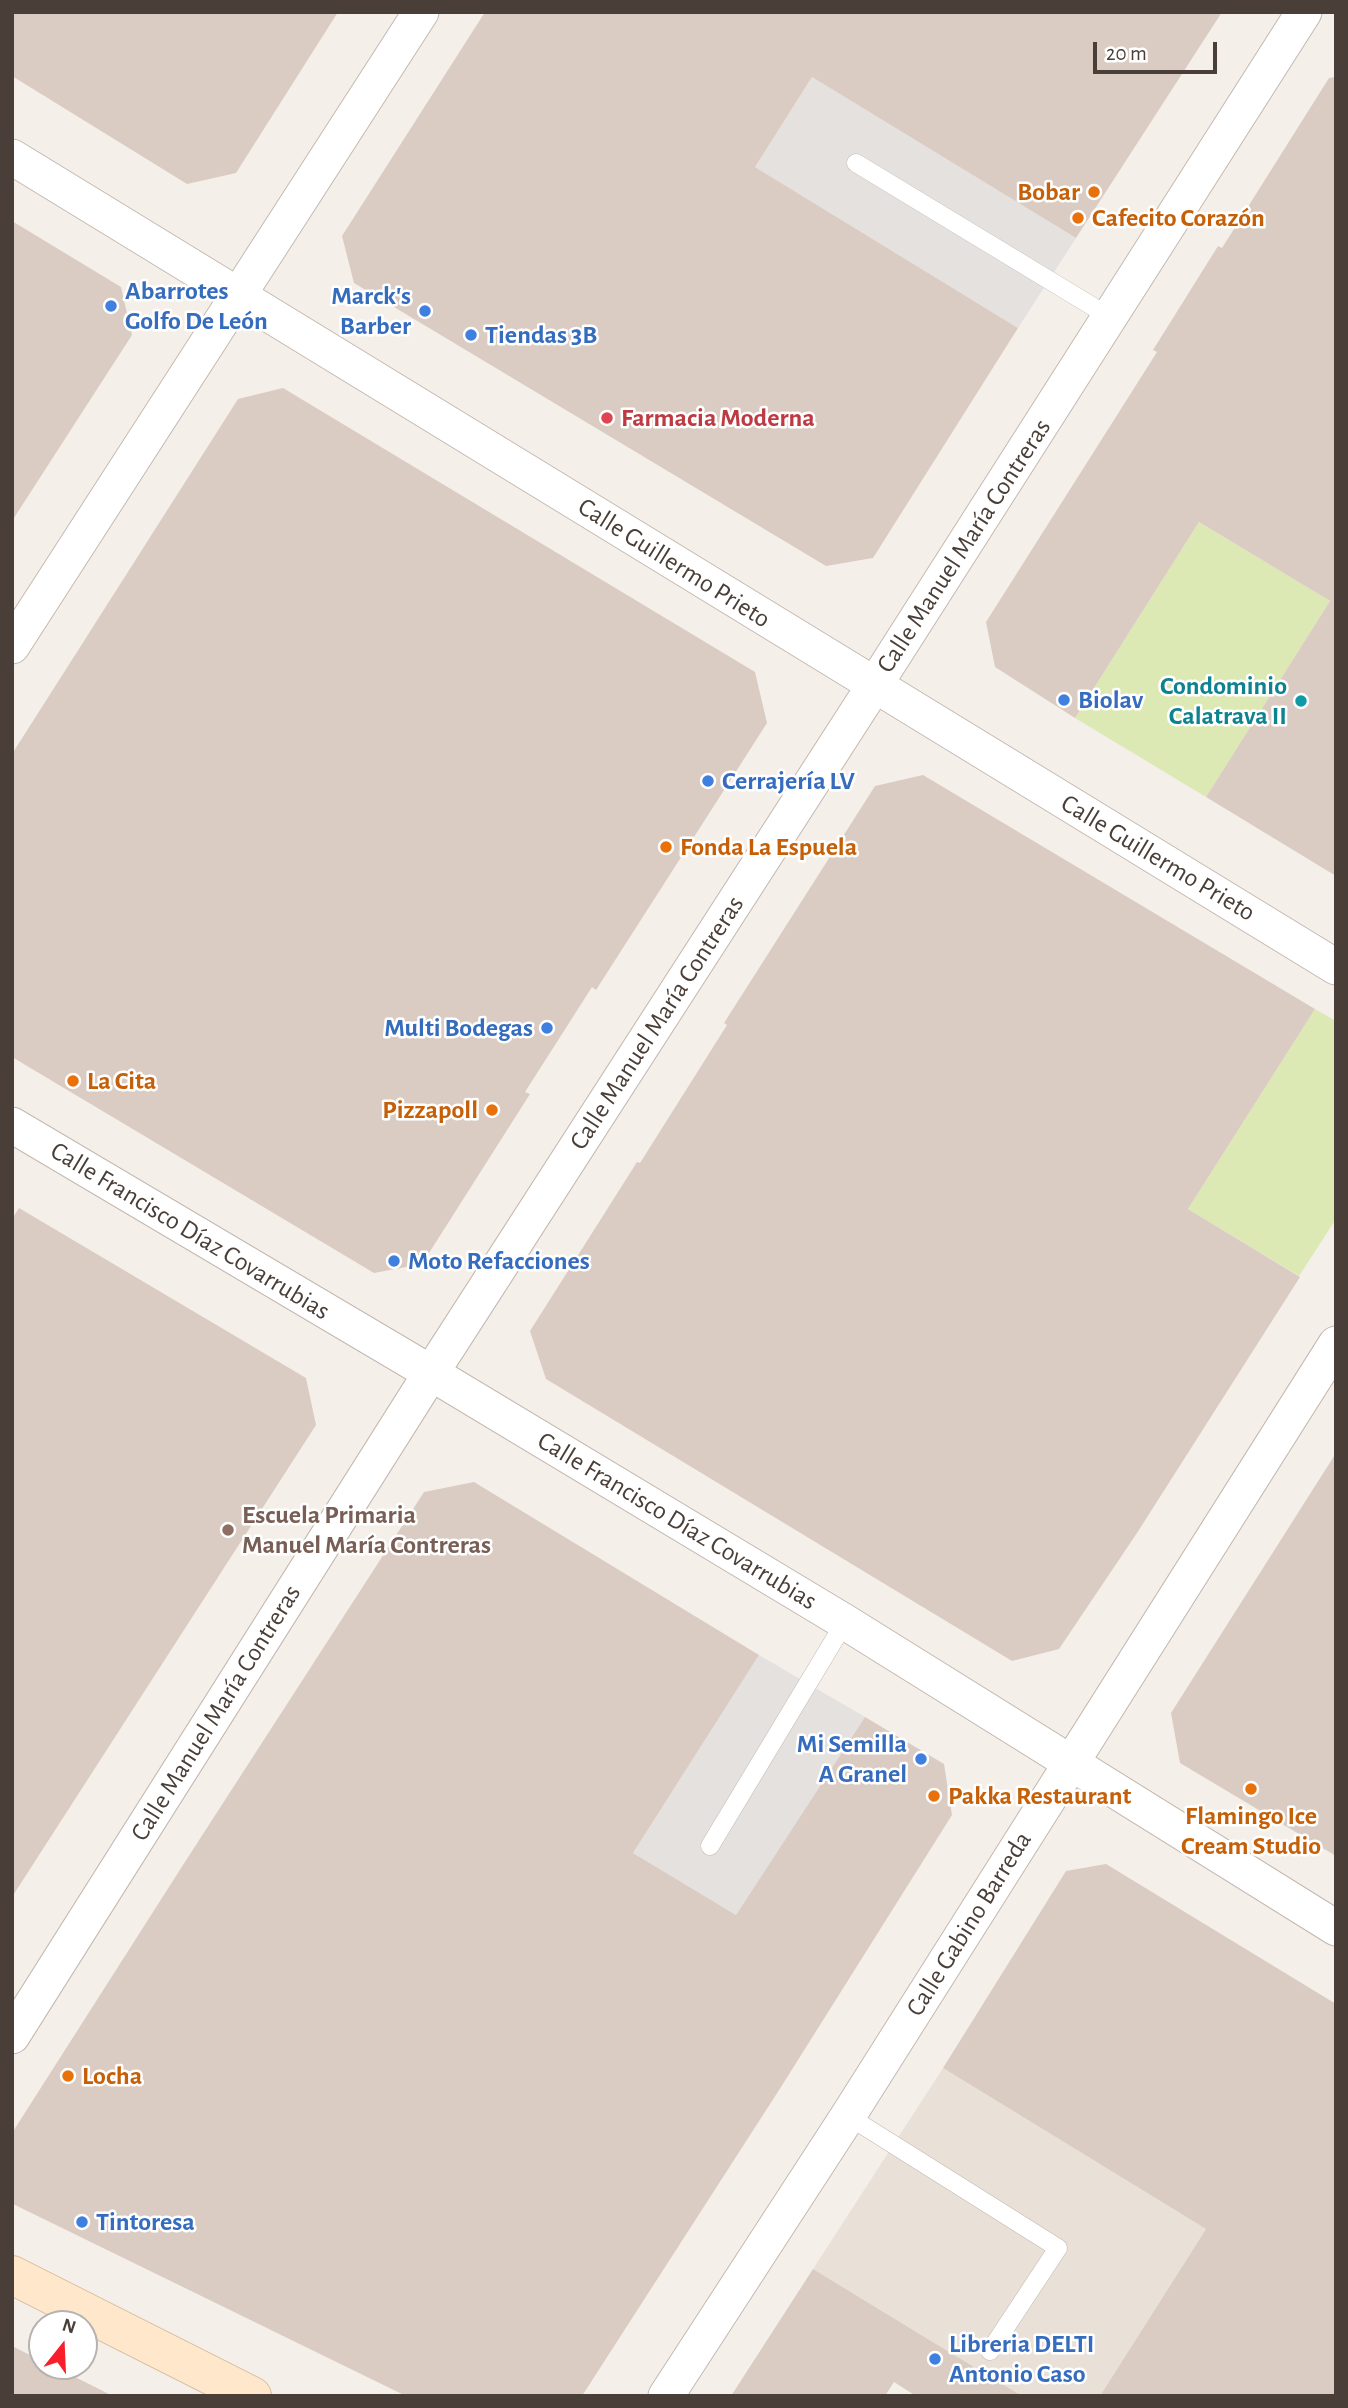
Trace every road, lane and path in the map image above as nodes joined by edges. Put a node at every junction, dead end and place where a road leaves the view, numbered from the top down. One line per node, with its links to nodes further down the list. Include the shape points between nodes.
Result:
1 (421, 12): 5 (street)
2 (1304, 12): 6 (street, Calle Manuel María Contreras)
3 (12, 157): 5 (street, Calle Guillermo Prieto)
4 (856, 163): 6 (lane)
5 (239, 295): 7 (street); 8 (street, Calle Guillermo Prieto)
6 (1110, 317): 8 (street, Calle Manuel María Contreras)
7 (12, 646)
8 (874, 686): 9 (street, Calle Guillermo Prieto); 12 (street, Calle Manuel María Contreras)
9 (1336, 967)
10 (12, 1125): 12 (street, Calle Francisco Díaz Covarrubias)
11 (1336, 1344): 14 (street, Calle Gabino Barreda)
12 (431, 1373): 13 (street, Calle Francisco Díaz Covarrubias); 17 (street, Calle Manuel María Contreras)
13 (845, 1622): 14 (street, Calle Francisco Díaz Covarrubias); 15 (lane)
14 (1071, 1762): 16 (street, Calle Francisco Díaz Covarrubias); 18 (street, Calle Gabino Barreda)
15 (710, 1846)
16 (1336, 1928)
17 (12, 2036)
18 (848, 2116): 20 (lane, via 1058,2248); 22 (street, Calle Gabino Barreda)
19 (12, 2275): 21 (main road)
20 (990, 2351)
21 (252, 2396)
22 (666, 2396)

